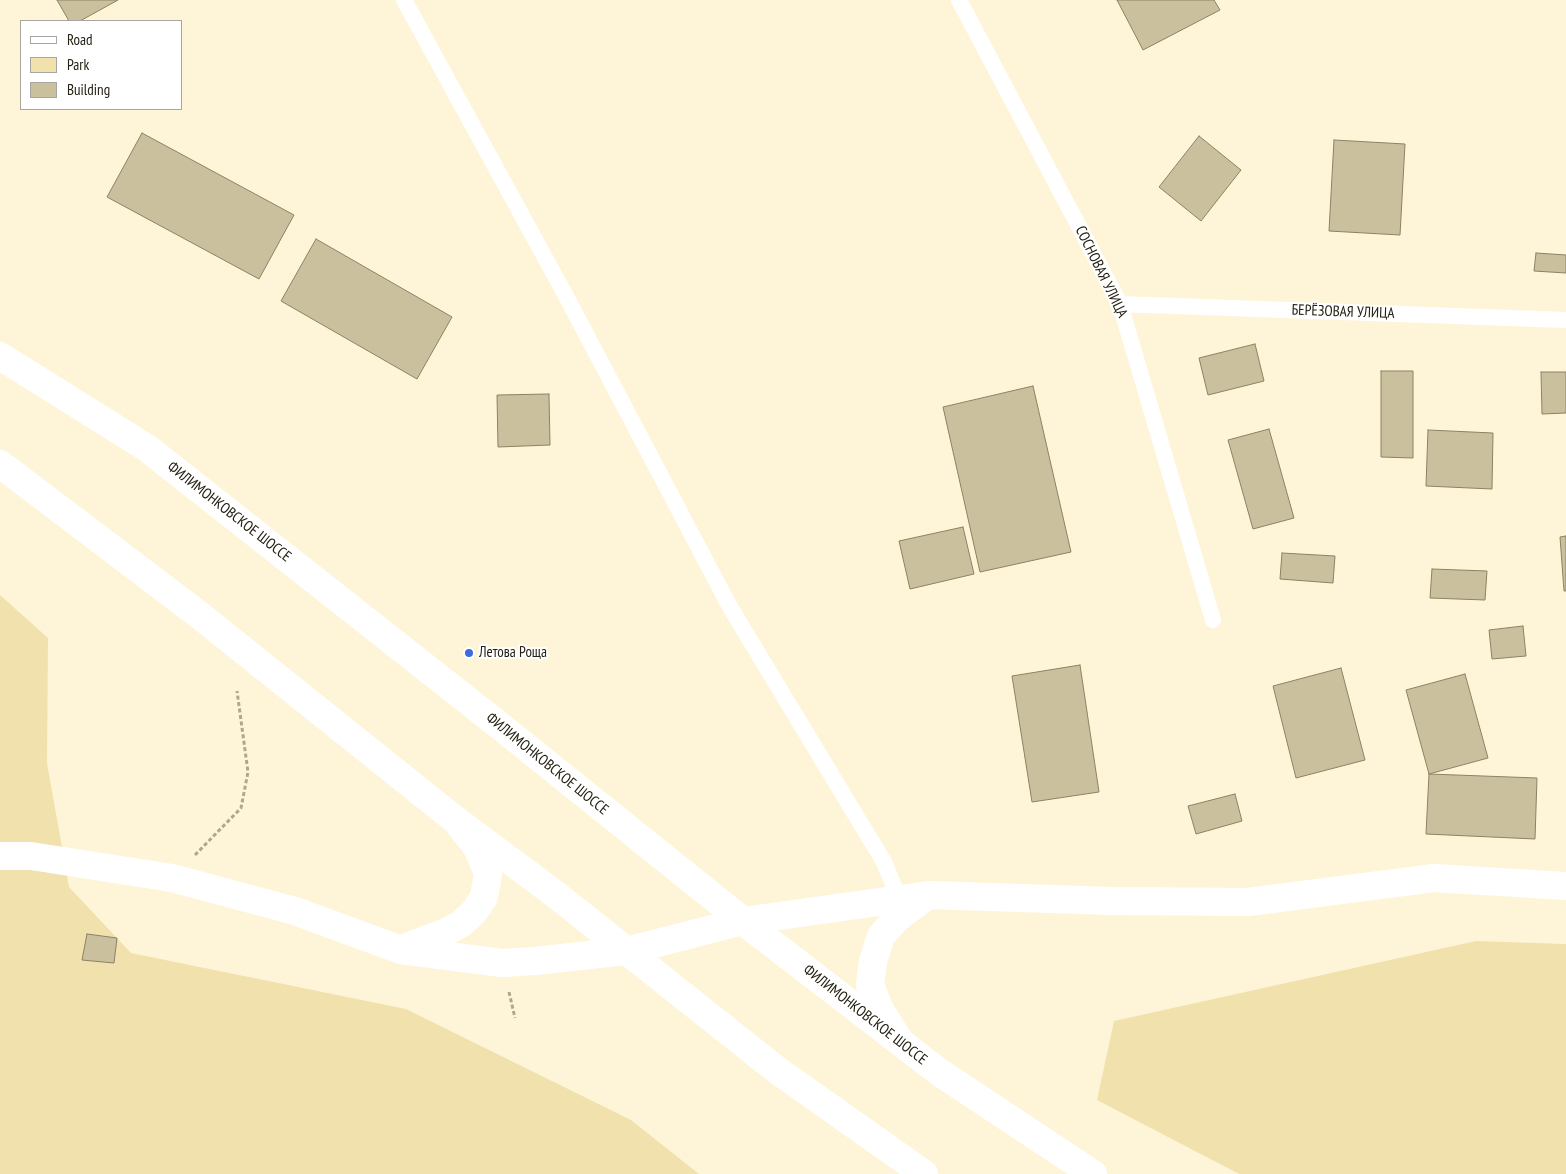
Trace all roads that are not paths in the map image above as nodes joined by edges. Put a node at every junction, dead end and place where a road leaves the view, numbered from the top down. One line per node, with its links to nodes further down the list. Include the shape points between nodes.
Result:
1 (404, 0): 12 (lane, via 566,296 730,607 884,862)
2 (959, 0): 3 (lane, СОСНОВАЯ УЛИЦА)
3 (1120, 304): 4 (lane, БЕРЁЗОВАЯ УЛИЦА); 7 (lane, СОСНОВАЯ УЛИЦА)
4 (1566, 320)
5 (0, 356): 13 (main road, ФИЛИМОНКОВСКОЕ ШОССЕ, via 147,448)
6 (0, 464): 8 (main road, via 198,614)
7 (1213, 620)
8 (453, 818): 14 (main road, via 477,848 488,874 484,897 461,924); 15 (main road)
9 (0, 856): 14 (main road, via 31,856 172,878 295,911)
10 (1566, 886): 11 (main road, via 1434,878 1248,902)
11 (928, 895): 12 (main road); 16 (main road, via 897,918 881,936 873,961 870,985 880,1010)
12 (899, 899): 13 (main road)
13 (743, 921): 15 (main road); 16 (main road, ФИЛИМОНКОВСКОЕ ШОССЕ)
14 (401, 950): 15 (main road, via 502,963)
15 (626, 952): 17 (main road, via 777,1070)
16 (902, 1044): 18 (main road, ФИЛИМОНКОВСКОЕ ШОССЕ)
17 (924, 1174)
18 (1092, 1174)

